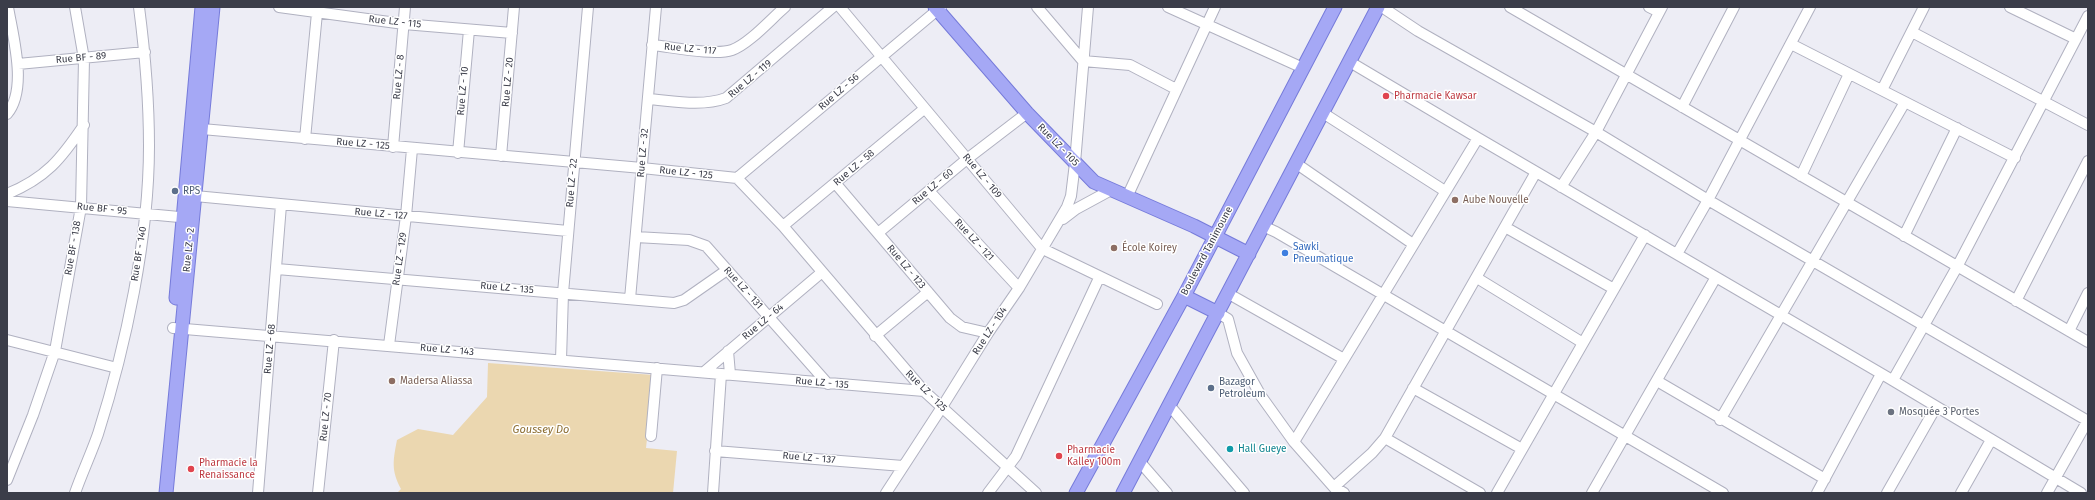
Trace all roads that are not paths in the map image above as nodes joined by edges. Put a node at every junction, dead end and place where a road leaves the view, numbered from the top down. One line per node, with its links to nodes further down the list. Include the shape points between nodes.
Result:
1 (8, 7): 44 (street)
2 (75, 7): 41 (street, Rue BF - 138)
3 (139, 7): 39 (street, Rue BF - 140)
4 (202, 7): 96 (main road, Rue LZ - 2)
5 (213, 7): 61 (main road, Rue LZ - 2)
6 (279, 7): 29 (street, Rue LZ - 115)
7 (405, 7): 31 (street, Rue LZ - 8)
8 (514, 7): 35 (street, Rue LZ - 20)
9 (588, 7): 73 (street, Rue LZ - 22)
10 (656, 7): 38 (street, Rue LZ - 32)
11 (785, 7): 38 (street, Rue LZ - 117, via 743,44 732,50 718,52)
12 (833, 7): 50 (street, Rue LZ - 119, via 726,98 702,103)
13 (840, 7): 40 (street, Rue LZ - 109)
14 (1037, 7): 42 (street)
15 (1088, 7): 42 (street, Rue LZ - 104)
16 (1168, 7): 32 (street)
17 (1215, 7): 32 (street)
18 (1336, 7): 45 (main road, Boulevard Tanimoune)
19 (1378, 7): 43 (main road)
20 (1382, 7): 62 (street, via 1418,31)
21 (1511, 7): 47 (street)
22 (1649, 7): 28 (street)
23 (1734, 7): 53 (street)
24 (1924, 7): 34 (street)
25 (2010, 7): 36 (street)
26 (938, 8): 40 (street, Rue LZ - 56); 55 (main road, Rue LZ - 105)
27 (1809, 8): 37 (street)
28 (1661, 10): 47 (street)
29 (317, 13): 31 (street, Rue LZ - 115); 64 (street)
30 (2088, 16): 36 (street)
31 (404, 24): 33 (street, Rue LZ - 115); 66 (street, Rue LZ - 8)
32 (1208, 24): 45 (street); 48 (street)
33 (469, 30): 35 (street, Rue LZ - 115); 68 (street, Rue LZ - 10)
34 (1912, 32): 49 (street); 52 (street)
35 (512, 33): 69 (street, Rue LZ - 20)
36 (2076, 39): 52 (street)
37 (1791, 44): 46 (street); 65 (street)
38 (652, 45): 50 (street, Rue LZ - 32)
39 (145, 52): 41 (street, Rue BF - 89); 94 (street, Rue BF - 140, via 149,147)
40 (881, 56): 54 (street, Rue LZ - 109); 79 (street, Rue LZ - 56)
41 (84, 59): 44 (street, Rue BF - 89); 58 (street, Rue BF - 138)
42 (1083, 61): 48 (street, via 1130,65); 74 (street, Rue LZ - 104)
43 (1350, 62): 56 (main road); 63 (street)
44 (18, 64): 57 (street, via 15,100)
45 (1304, 68): 106 (main road, Boulevard Tanimoune)
46 (1850, 74): 49 (street); 78 (street)
47 (1627, 75): 53 (street); 62 (street)
48 (1176, 89): 88 (street)
49 (1882, 90): 51 (street)
50 (648, 99): 76 (street, Rue LZ - 32)
51 (1905, 102): 60 (street); 91 (street)
52 (2045, 102): 59 (street); 70 (street)
53 (1682, 107): 65 (street)
54 (924, 109): 71 (street, Rue LZ - 109); 81 (street, Rue LZ - 58)
55 (1027, 113): 71 (street, Rue LZ - 60); 74 (main road, Rue LZ - 105)
56 (1323, 113): 75 (main road); 84 (street)
57 (7, 114)
58 (84, 124): 86 (street, via 66,151 48,171 22,188); 93 (street, Rue BF - 138)
59 (2088, 125)
60 (1957, 128): 70 (street); 104 (street)
61 (202, 129): 64 (street, Rue LZ - 125); 87 (main road, Rue LZ - 2)
62 (1596, 132): 82 (street); 89 (street)
63 (1478, 138): 77 (street); 84 (street)
64 (305, 139): 66 (street, Rue LZ - 125)
65 (1739, 140): 78 (street); 89 (street)
66 (393, 147): 67 (street, Rue LZ - 125)
67 (412, 149): 68 (street, Rue LZ - 125); 95 (street, Rue LZ - 129)
68 (458, 153): 69 (street, Rue LZ - 125)
69 (501, 156): 73 (street, Rue LZ - 125)
70 (2015, 158): 112 (street)
71 (967, 159): 85 (street, Rue LZ - 60); 108 (street, Rue LZ - 109)
72 (2088, 161): 80 (street)
73 (574, 163): 76 (street, Rue LZ - 125); 101 (street, Rue LZ - 22)
74 (1075, 163): 83 (main road, Rue LZ - 105, via 1094,182); 97 (street, Rue LZ - 104, via 1072,196)
75 (1297, 164): 99 (main road); 107 (street)
76 (642, 168): 79 (street, Rue LZ - 125); 105 (street, Rue LZ - 32)
77 (1536, 172): 82 (street); 100 (street)
78 (1801, 176): 91 (street)
79 (737, 178): 98 (street, Rue LZ - 125)
80 (2084, 178): 129 (street)
81 (836, 184): 98 (street, Rue LZ - 58); 102 (street, Rue LZ - 123)
82 (1561, 187): 103 (street)
83 (1111, 190): 88 (main road, Rue LZ - 105); 97 (street)
84 (1445, 190): 107 (street)
85 (929, 191): 102 (street, Rue LZ - 60); 120 (street, Rue LZ - 121)
86 (7, 194)
87 (195, 196): 92 (street, Rue LZ - 127); 96 (main road, Rue LZ - 2)
88 (1127, 197): 106 (main road, Rue LZ - 105)
89 (1708, 200): 110 (street); 111 (street)
90 (7, 201): 93 (street, Rue BF - 95)
91 (1847, 203): 104 (street); 111 (street)
92 (282, 205): 95 (street, Rue LZ - 127); 113 (street, Rue LZ - 68)
93 (81, 206): 94 (street, Rue BF - 95); 146 (street, Rue BF - 138)
94 (145, 213): 96 (street, Rue BF - 95); 150 (street, Rue BF - 140, via 132,301)
95 (406, 216): 101 (street, Rue LZ - 127); 119 (street, Rue LZ - 129)
96 (191, 218): 135 (main road, Rue LZ - 2)
97 (1060, 221): 108 (street, Rue LZ - 104)
98 (783, 226): 115 (street, Rue LZ - 125)
99 (1263, 226): 109 (main road); 127 (street)
100 (1505, 228): 118 (street); 121 (street)
101 (568, 231): 123 (street, Rue LZ - 22)
102 (878, 233): 122 (street, Rue LZ - 123)
103 (1645, 235): 110 (street); 121 (street)
104 (1904, 236): 112 (street)
105 (636, 237): 114 (street, Rue LZ - 131, via 698,242 706,246); 128 (street, Rue LZ - 32)
106 (1215, 237): 109 (main road, Rue LZ - 105); 126 (main road, Boulevard Tanimoune)
107 (1413, 244): 127 (street)
108 (1044, 249): 117 (street, Rue LZ - 109); 120 (street, Rue LZ - 104)
109 (1248, 254): 125 (main road)
110 (1677, 254): 116 (street)
111 (1813, 261): 132 (street); 134 (street)
112 (1957, 267): 129 (street); 134 (street)
113 (277, 269): 119 (street, Rue LZ - 135); 139 (street, Rue LZ - 68)
114 (727, 270): 128 (street, Rue LZ - 135, via 684,300 674,303); 133 (street, Rue LZ - 131)
115 (821, 273): 133 (street, Rue LZ - 64); 140 (street, Rue LZ - 125)
116 (1716, 277): 132 (street); 156 (street)
117 (1100, 278): 130 (street, Rue LZ - 109); 175 (street, via 1016,456)
118 (1477, 278): 137 (street); 144 (street)
119 (397, 279): 123 (street, Rue LZ - 135); 145 (street, Rue LZ - 129)
120 (1019, 288): 138 (street, Rue LZ - 104)
121 (1614, 289): 144 (street)
122 (928, 292): 138 (street, Rue LZ - 123, via 956,324); 140 (street)
123 (563, 293): 128 (street, Rue LZ - 135); 149 (street, Rue LZ - 22)
124 (2088, 293): 136 (street)
125 (1229, 294): 131 (main road); 148 (street)
126 (1184, 296): 131 (main road); 189 (main road, Boulevard Tanimoune)
127 (1383, 296): 137 (street); 148 (street)
128 (630, 299)
129 (2016, 301): 136 (street)
130 (1156, 304)
131 (1218, 312): 161 (main road); 170 (street, via 1228,320 1237,353 1246,372)
132 (1781, 315): 154 (street); 164 (street)
133 (769, 317): 147 (street, Rue LZ - 64); 157 (street, Rue LZ - 131)
134 (1926, 325): 155 (street); 165 (street)
135 (177, 328): 139 (street, Rue LZ - 143); 181 (main road, Rue LZ - 2); 182 (main road, Rue LZ - 2)
136 (2069, 331): 143 (street)
137 (1445, 332): 158 (street); 160 (street)
138 (988, 333): 162 (street, Rue LZ - 104)
139 (271, 335): 142 (street, Rue LZ - 143); 183 (street, Rue LZ - 68)
140 (875, 336): 159 (street, Rue LZ - 125)
141 (7, 340): 146 (street)
142 (334, 340): 145 (street, Rue LZ - 143); 184 (street, Rue LZ - 70)
143 (2088, 342)
144 (1583, 343): 160 (street)
145 (389, 345): 149 (street, Rue LZ - 143)
146 (55, 351): 150 (street); 178 (street, Rue BF - 138)
147 (728, 351): 152 (street, Rue LZ - 64); 153 (street)
148 (1344, 359): 170 (street)
149 (561, 360): 151 (street, Rue LZ - 143)
150 (117, 368): 180 (street, Rue BF - 140, via 98,435)
151 (657, 368): 152 (street, Rue LZ - 143); 167 (street)
152 (704, 372): 153 (street, Rue LZ - 143)
153 (725, 374): 157 (street, Rue LZ - 135); 172 (street)
154 (1881, 374): 155 (street); 176 (street)
155 (1893, 380): 163 (street)
156 (1657, 381): 164 (street); 166 (street)
157 (828, 384): 159 (street, Rue LZ - 135)
158 (1413, 388): 168 (street); 171 (street)
159 (924, 391): 162 (street, Rue LZ - 125)
160 (1553, 394): 166 (street); 171 (street)
161 (1170, 405): 173 (main road); 192 (street)
162 (942, 407): 174 (street, Rue LZ - 104); 175 (street, Rue LZ - 125)
163 (1936, 408): 169 (street); 199 (street)
164 (1720, 420): 176 (street)
165 (2088, 420): 177 (street)
166 (1625, 435): 196 (street); 197 (street)
167 (650, 436)
168 (1385, 438): 179 (street); 194 (street)
169 (1991, 440): 177 (street); 200 (street)
170 (1294, 442): 179 (street)
171 (1522, 449): 195 (street)
172 (715, 451): 174 (street, Rue LZ - 137); 185 (street)
173 (1140, 462): 190 (main road); 191 (street)
174 (903, 466): 186 (street, Rue LZ - 104)
175 (1008, 467): 187 (street); 188 (street, Rue LZ - 125)
176 (1825, 479): 198 (street)
177 (2055, 479): 201 (street); 202 (street)
178 (7, 480)
179 (1337, 490): 193 (street)
180 (75, 493)
181 (157, 493)
182 (166, 493)
183 (258, 493)
184 (318, 493)
185 (713, 493)
186 (886, 493)
187 (988, 493)
188 (1036, 493)
189 (1076, 493)
190 (1123, 493)
191 (1167, 493)
192 (1244, 493)
193 (1344, 493)
194 (1480, 493)
195 (1497, 493)
196 (1592, 493)
197 (1723, 493)
198 (1817, 493)
199 (1887, 493)
200 (1961, 493)
201 (2047, 493)
202 (2081, 493)

